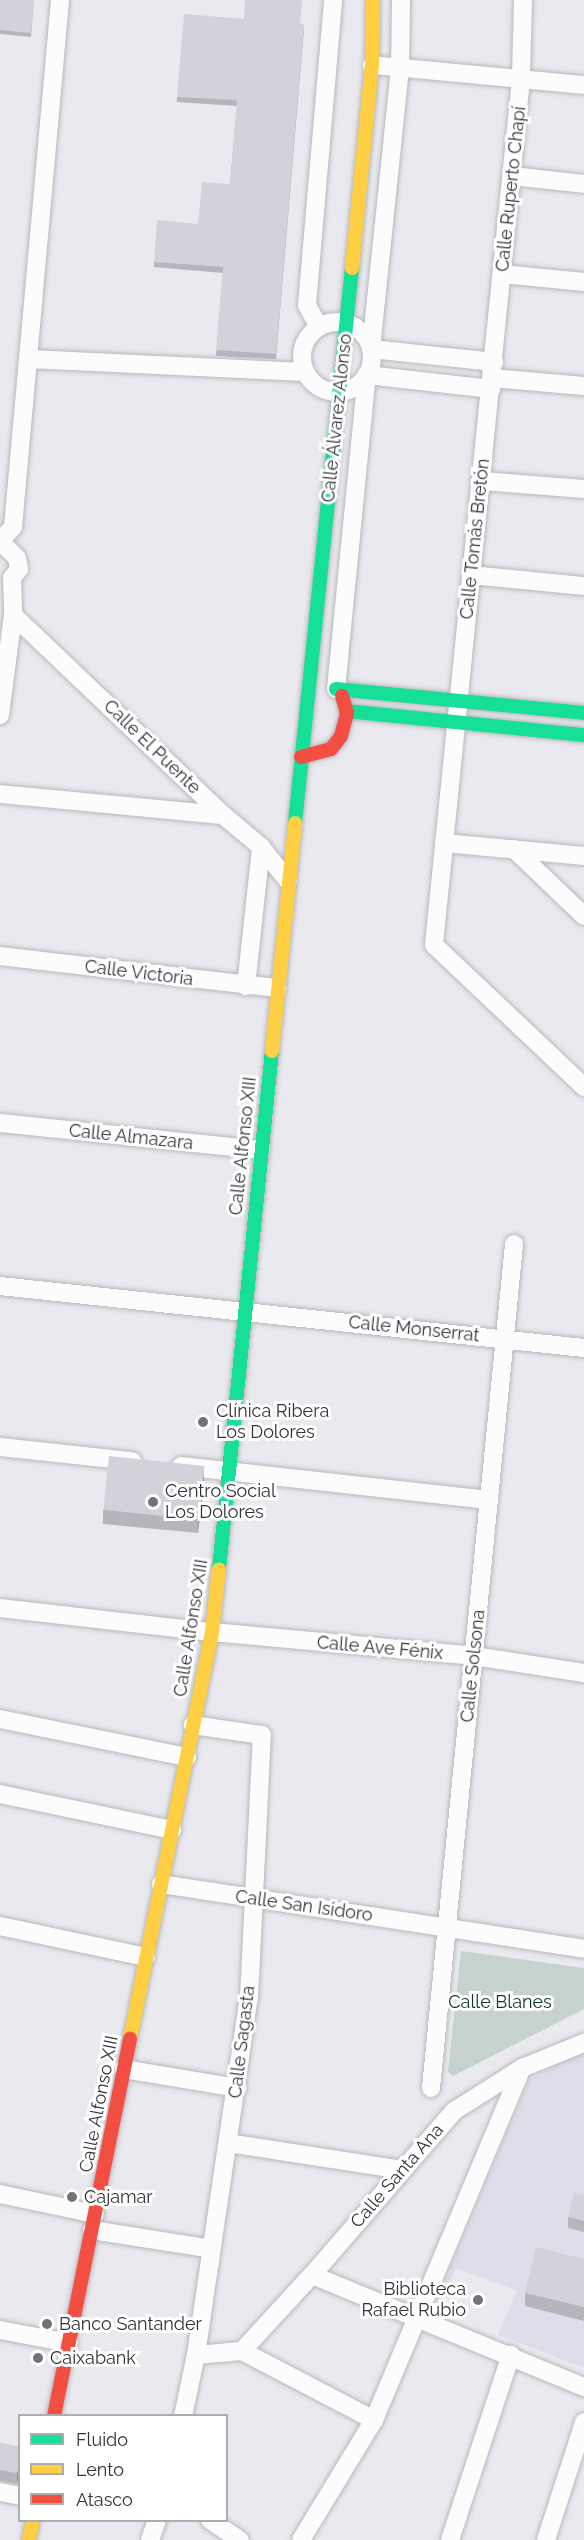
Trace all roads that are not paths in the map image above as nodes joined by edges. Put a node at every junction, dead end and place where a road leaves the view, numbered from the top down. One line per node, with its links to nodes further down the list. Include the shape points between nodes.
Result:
1 (60, 0): 17 (street)
2 (333, 0): 15 (street, Calle Álvarez Alonso, via 307,305)
3 (373, 0): 6 (main road, Calle Álvarez Alonso)
4 (401, 0): 7 (street, Calle Álvarez Alonso)
5 (523, 0): 8 (street, Calle Ruperto Chapí)
6 (372, 65): 7 (street); 14 (main road, Calle Álvarez Alonso)
7 (400, 68): 8 (street); 16 (street, Calle Álvarez Alonso)
8 (521, 79): 9 (street); 10 (street, Calle Ruperto Chapí)
9 (584, 85)
10 (512, 176): 11 (street); 12 (street, Calle Ruperto Chapí)
11 (584, 184)
12 (502, 274): 13 (street); 20 (street, Calle Ruperto Chapí)
13 (584, 282)
14 (346, 323): 15 (street); 16 (street, via 362,333); 22 (main road, Calle Álvarez Alonso)
15 (319, 327): 18 (street, via 303,348)
16 (371, 349): 19 (street, Calle Álvarez Alonso); 20 (street)
17 (28, 359): 18 (street); 25 (street, via 13,527)
18 (306, 372): 22 (street, via 321,388)
19 (367, 375): 20 (street); 22 (street, via 352,388); 31 (street, Calle Álvarez Alonso)
20 (492, 376): 21 (street); 23 (street, Calle Tomás Bretón)
21 (584, 386)
22 (340, 392): 30 (main road, Calle Álvarez Alonso)
23 (482, 481): 24 (street); 26 (street, Calle Tomás Bretón)
24 (584, 489)
25 (0, 541): 28 (street, via 19,563 12,578)
26 (471, 575): 27 (street); 32 (street, Calle Tomás Bretón)
27 (584, 586)
28 (13, 615): 29 (street); 40 (street, Calle El Puente)
29 (4, 666): 35 (street)
30 (310, 676): 31 (main road); 38 (main road, Calle Álvarez Alonso)
31 (336, 689): 32 (main road); 33 (main road)
32 (457, 701): 34 (main road); 36 (street, Calle Tomás Bretón)
33 (346, 711): 36 (main road); 38 (main road, via 345,729 336,743 323,753)
34 (584, 713)
35 (0, 715)
36 (455, 722): 37 (main road); 42 (street, Calle Tomás Bretón)
37 (584, 735)
38 (301, 757): 41 (main road, Calle Álvarez Alonso)
39 (0, 794): 40 (street)
40 (223, 815): 43 (street, Calle El Puente)
41 (293, 835): 46 (main road, Calle Alfonso XIII)
42 (444, 843): 44 (street); 51 (street, Calle Tomás Bretón, via 434,945)
43 (261, 847): 46 (street, Calle El Puente); 49 (street)
44 (514, 849): 45 (street); 47 (street)
45 (584, 856)
46 (288, 881): 50 (main road, Calle Alfonso XIII)
47 (584, 916)
48 (0, 956): 49 (street, Calle Victoria)
49 (246, 986): 50 (street, Calle Victoria)
50 (278, 988): 53 (main road, Calle Alfonso XIII)
51 (584, 1087)
52 (0, 1124): 53 (street, Calle Almazara)
53 (261, 1150): 56 (main road, Calle Alfonso XIII)
54 (514, 1244): 57 (street, Calle Solsona)
55 (0, 1286): 56 (street, Calle Monserrat)
56 (244, 1312): 57 (street, Calle Monserrat); 60 (main road, Calle Alfonso XIII)
57 (505, 1338): 58 (street, Calle Monserrat); 61 (street, Calle Solsona)
58 (584, 1348)
59 (0, 1447): 60 (street)
60 (228, 1471): 61 (street); 63 (main road, Calle Alfonso XIII)
61 (489, 1500): 64 (street, Calle Solsona)
62 (0, 1608): 63 (street, Calle Ave Fénix)
63 (212, 1632): 64 (street, Calle Ave Fénix); 67 (main road, Calle Alfonso XIII)
64 (474, 1656): 65 (street, Calle Ave Fénix); 74 (street, Calle Solsona)
65 (584, 1673)
66 (0, 1719): 68 (street)
67 (193, 1725): 68 (main road, Calle Alfonso XIII); 72 (street, Calle Sagasta, via 262,1735)
68 (187, 1757): 70 (main road, Calle Alfonso XIII)
69 (0, 1794): 70 (street)
70 (172, 1830): 71 (main road, Calle Alfonso XIII)
71 (161, 1884): 72 (street, Calle San Isidoro); 76 (main road, Calle Alfonso XIII)
72 (255, 1899): 74 (street, Calle San Isidoro); 80 (street, Calle Sagasta, via 249,1998)
73 (0, 1926): 76 (street)
74 (447, 1927): 75 (street); 81 (street, Calle Solsona)
75 (584, 1949)
76 (147, 1958): 79 (main road, Calle Alfonso XIII)
77 (584, 2043): 78 (street, Calle Santa Ana)
78 (522, 2068): 83 (street, Calle Santa Ana, via 454,2111); 88 (street)
79 (124, 2069): 80 (street); 85 (main road, Calle Alfonso XIII)
80 (237, 2088): 82 (street, Calle Sagasta)
81 (431, 2088)
82 (228, 2143): 83 (street); 86 (street, Calle Sagasta)
83 (403, 2170): 87 (street, Calle Santa Ana)
84 (0, 2194): 85 (street)
85 (93, 2222): 86 (street); 90 (main road, Calle Alfonso XIII)
86 (212, 2249): 92 (street, Calle Sagasta)
87 (312, 2274): 88 (street); 91 (street, Calle Santa Ana)
88 (418, 2316): 93 (street); 97 (street)
89 (0, 2330): 90 (street)
90 (69, 2343): 95 (main road, Calle Alfonso XIII)
91 (242, 2351): 92 (street); 97 (street)
92 (196, 2355): 96 (street, Calle Sagasta)
93 (512, 2355): 94 (street); 108 (street)
94 (584, 2387)
95 (54, 2414)
96 (183, 2414)
97 (374, 2420): 107 (street)
98 (584, 2422): 109 (street)
99 (0, 2492): 100 (street)
100 (18, 2496)
101 (33, 2522): 104 (main road)
102 (156, 2522): 105 (street)
103 (213, 2522): 106 (street)
104 (29, 2540)
105 (150, 2540)
106 (240, 2540)
107 (301, 2540)
108 (450, 2540)
109 (546, 2540)

